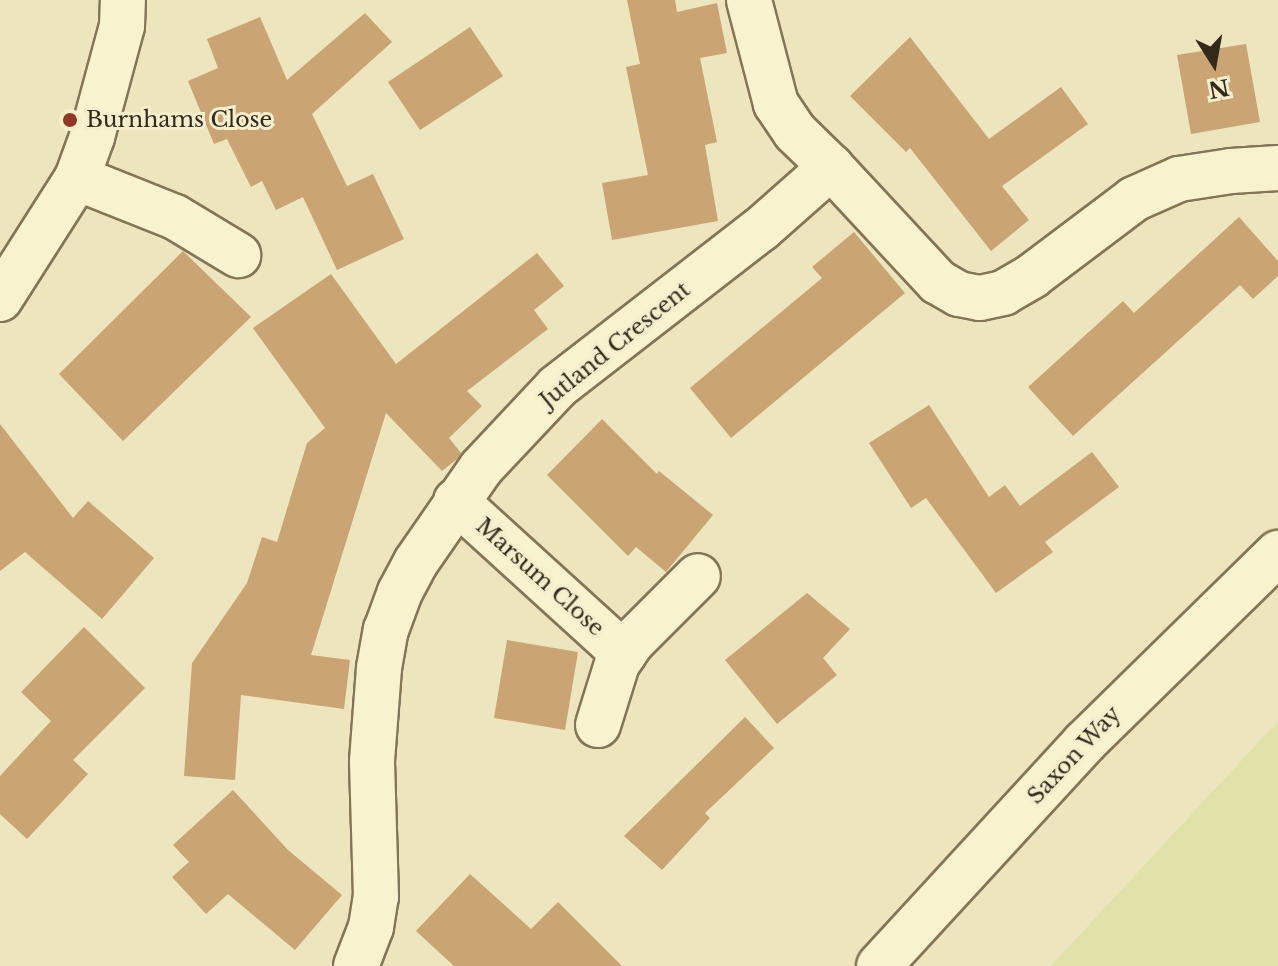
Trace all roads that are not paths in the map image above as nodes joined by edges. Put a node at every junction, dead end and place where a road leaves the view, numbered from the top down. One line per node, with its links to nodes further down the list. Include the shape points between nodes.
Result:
1 (123, 0): 5 (street, via 122,26)
2 (749, 0): 3 (street, via 776,104 795,132)
3 (831, 167): 4 (street, via 938,282 980,298 1003,293 1032,276 1134,199 1179,179); 8 (street, Jutland Crescent, via 761,229 557,387)
4 (1278, 168)
5 (77, 178): 6 (street, via 175,217); 7 (street)
6 (238, 255)
7 (0, 299)
8 (456, 501): 11 (street, Marsum Close); 13 (street, Jutland Crescent, via 400,592 386,630 372,761 376,897)
9 (1278, 553): 14 (street, Saxon Way, via 1084,743)
10 (698, 576): 11 (street, Marsum Close)
11 (624, 654): 12 (street, Marsum Close)
12 (598, 725)
13 (356, 966)
14 (879, 966)

